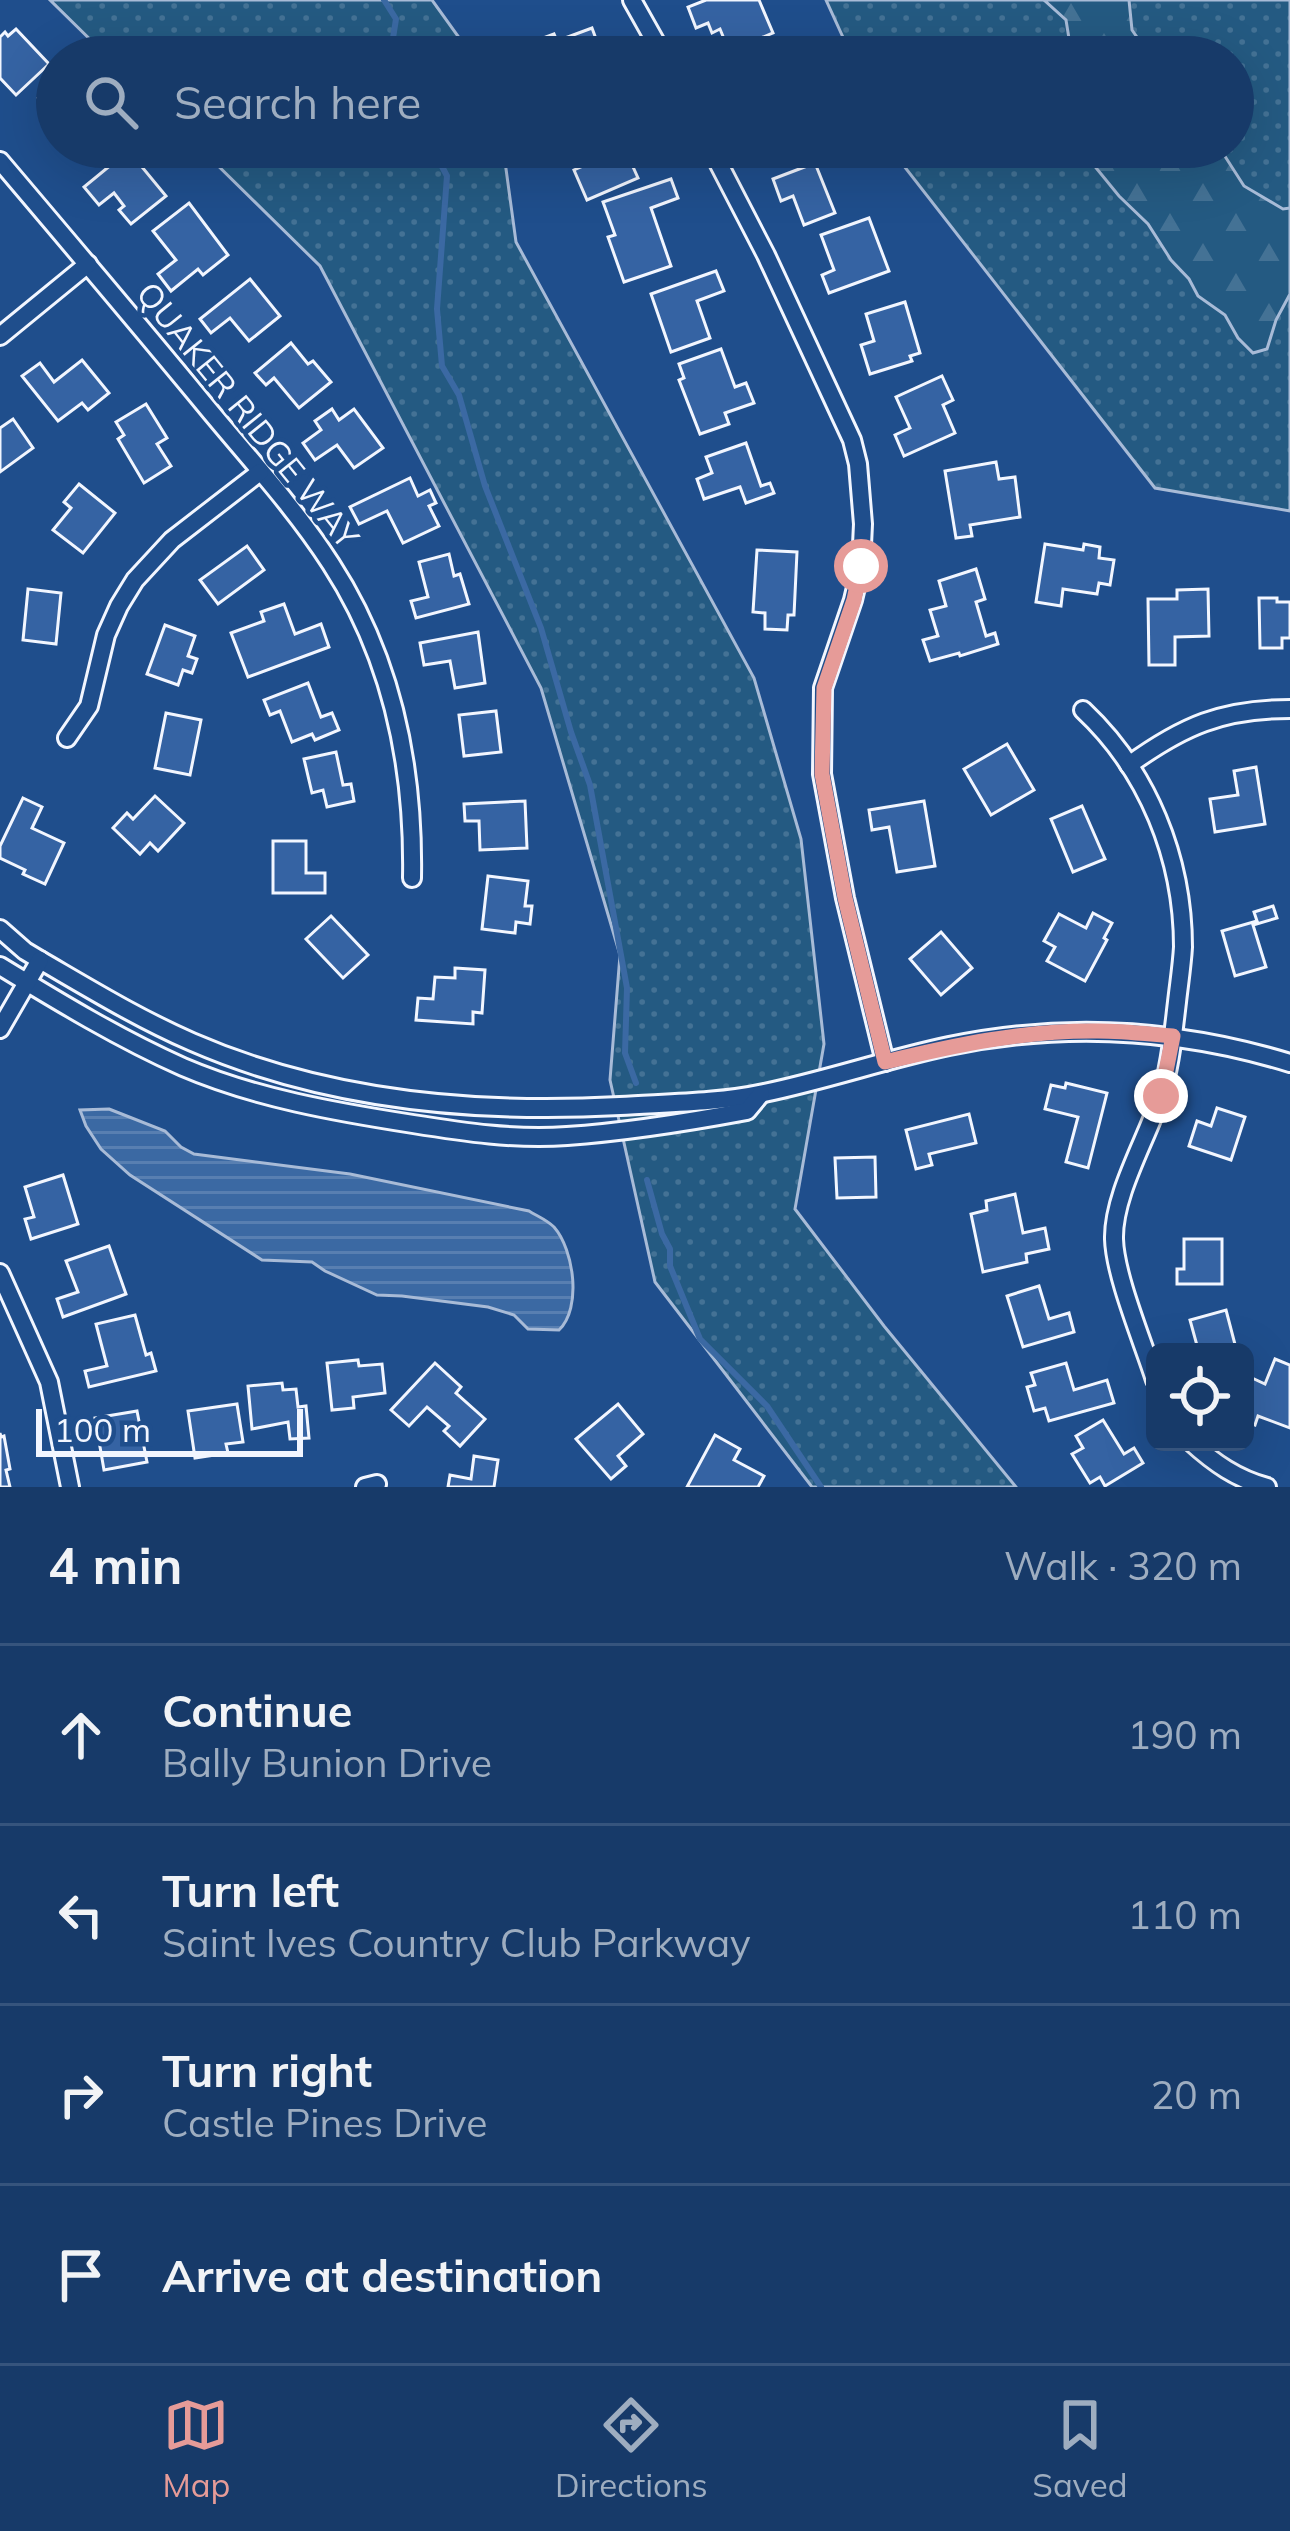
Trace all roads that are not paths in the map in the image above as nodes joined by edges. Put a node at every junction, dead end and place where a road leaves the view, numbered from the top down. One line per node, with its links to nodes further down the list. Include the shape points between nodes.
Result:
1 (632, 0): 2 (street)
2 (652, 36)
3 (0, 161): 5 (street, QUAKER RIDGE WAY)
4 (721, 168): 19 (street, via 858,464 861,566 824,688 822,774)
5 (88, 264): 6 (street); 7 (street, QUAKER RIDGE WAY)
6 (0, 336)
7 (260, 472): 10 (street, via 172,540 135,580 106,635 89,706); 12 (street, QUAKER RIDGE WAY, via 333,567 380,660 406,760)
8 (1290, 709): 11 (street, via 1212,718)
9 (1083, 710): 11 (street)
10 (67, 737)
11 (1129, 765): 18 (street, via 1160,824 1179,890 1183,949)
12 (412, 878)
13 (0, 929): 14 (street)
14 (40, 960): 16 (street); 21 (street, via 197,1044 377,1095 566,1109)
15 (0, 966): 16 (street)
16 (28, 983): 17 (street); 21 (street, via 186,1068 304,1106 425,1126 564,1136 747,1111)
17 (0, 1029)
18 (1173, 1036): 19 (street, via 1024,1034); 20 (street); 23 (street, via 1113,1237)
19 (885, 1062): 21 (street)
20 (1290, 1063)
21 (760, 1094)
22 (0, 1273): 25 (street, via 50,1382)
23 (1146, 1352)
24 (1203, 1451): 26 (street)
25 (70, 1487)
26 (1267, 1487)

